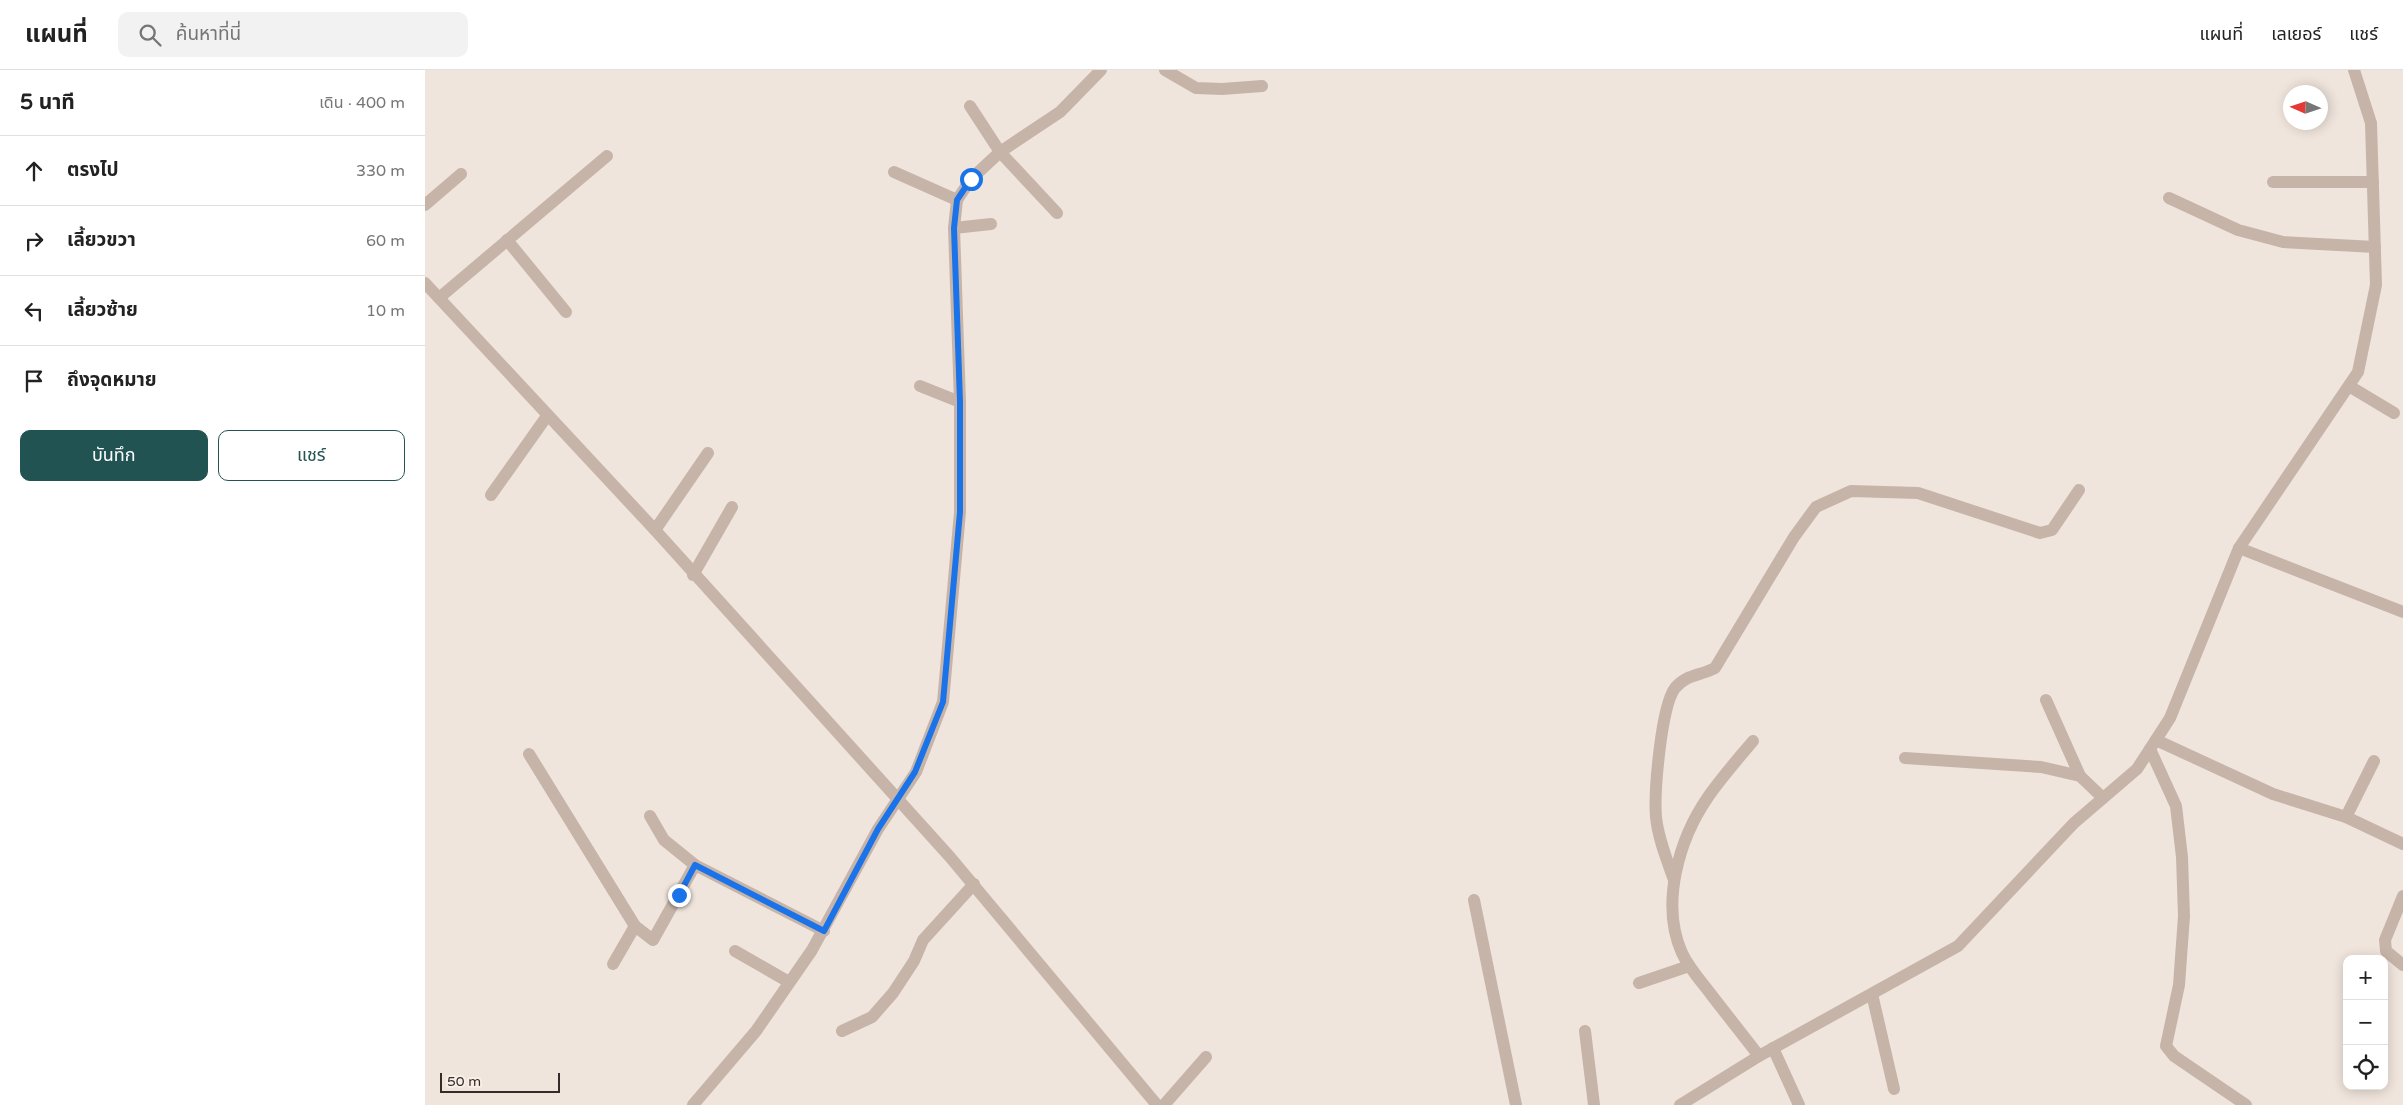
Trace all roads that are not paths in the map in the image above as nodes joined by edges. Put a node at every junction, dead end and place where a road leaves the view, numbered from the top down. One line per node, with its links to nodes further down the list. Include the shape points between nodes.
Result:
1 (1101, 70): 6 (street, via 1060,112)
2 (1165, 70): 4 (street, via 1196,88)
3 (2354, 70): 11 (street, via 2371,122)
4 (1262, 86)
5 (970, 106): 6 (street)
6 (1000, 152): 13 (street, via 971,179); 15 (street)
7 (607, 156): 18 (street)
8 (894, 172): 13 (street)
9 (461, 174): 14 (street)
10 (2273, 182): 11 (street)
11 (2373, 182): 19 (street)
12 (2169, 198): 19 (street, via 2238,230 2283,242)
13 (957, 200): 17 (street)
14 (425, 205)
15 (1057, 213)
16 (991, 224): 17 (street)
17 (954, 228): 25 (street)
18 (507, 240): 21 (street); 22 (street)
19 (2375, 247): 24 (street, via 2376,285 2358,372)
20 (425, 283): 21 (street)
21 (439, 298): 27 (street)
22 (566, 312)
23 (920, 386): 25 (street)
24 (2349, 386): 26 (street); 33 (street)
25 (960, 402): 44 (street, via 960,512 943,702 915,772)
26 (2394, 413)
27 (547, 416): 30 (street); 32 (street)
28 (708, 453): 32 (street)
29 (2079, 490): 49 (street, via 2052,530 2040,534 1918,493 1851,491 1816,506 1715,668 1704,674 1690,675 1675,689 1665,716 1656,784 1656,818)
30 (491, 495)
31 (732, 506): 34 (street)
32 (655, 530): 34 (street)
33 (2239, 548): 35 (street); 38 (street, via 2170,718)
34 (693, 575): 44 (street)
35 (2403, 612)
36 (2046, 700): 42 (street)
37 (1753, 741): 49 (street, via 1707,798 1683,850)
38 (2153, 745): 43 (street, via 2137,769); 46 (street, via 2273,794); 74 (street, via 2176,806 2182,857 2179,986 2166,1046 2174,1056)
39 (529, 754): 53 (street)
40 (1905, 758): 42 (street, via 2041,767)
41 (2374, 761): 46 (street)
42 (2080, 776): 43 (street)
43 (2103, 798): 61 (street, via 2074,823 1958,946)
44 (898, 800): 50 (street); 54 (street, via 878,829)
45 (650, 816): 48 (street, via 663,840)
46 (2347, 817): 47 (street)
47 (2403, 844)
48 (695, 865): 53 (street, via 653,940); 54 (street)
49 (1674, 880): 58 (street, via 1672,902 1677,937)
50 (974, 884): 62 (street, via 923,940 893,992 872,1017); 69 (street)
51 (2403, 896): 57 (street, via 2385,940 2386,951)
52 (1474, 900): 70 (street)
53 (635, 926): 56 (street)
54 (824, 931): 59 (street)
55 (735, 951): 59 (street)
56 (613, 964)
57 (2403, 964)
58 (1689, 966): 60 (street); 65 (street)
59 (789, 982): 68 (street, via 756,1031)
60 (1639, 983)
61 (1872, 994): 64 (street); 67 (street)
62 (842, 1031)
63 (1585, 1031): 71 (street)
64 (1773, 1048): 65 (street); 73 (street)
65 (1759, 1056): 72 (street)
66 (1206, 1058): 69 (street)
67 (1894, 1089)
68 (693, 1105)
69 (1157, 1105)
70 (1516, 1105)
71 (1594, 1105)
72 (1680, 1105)
73 (1799, 1105)
74 (2247, 1105)

